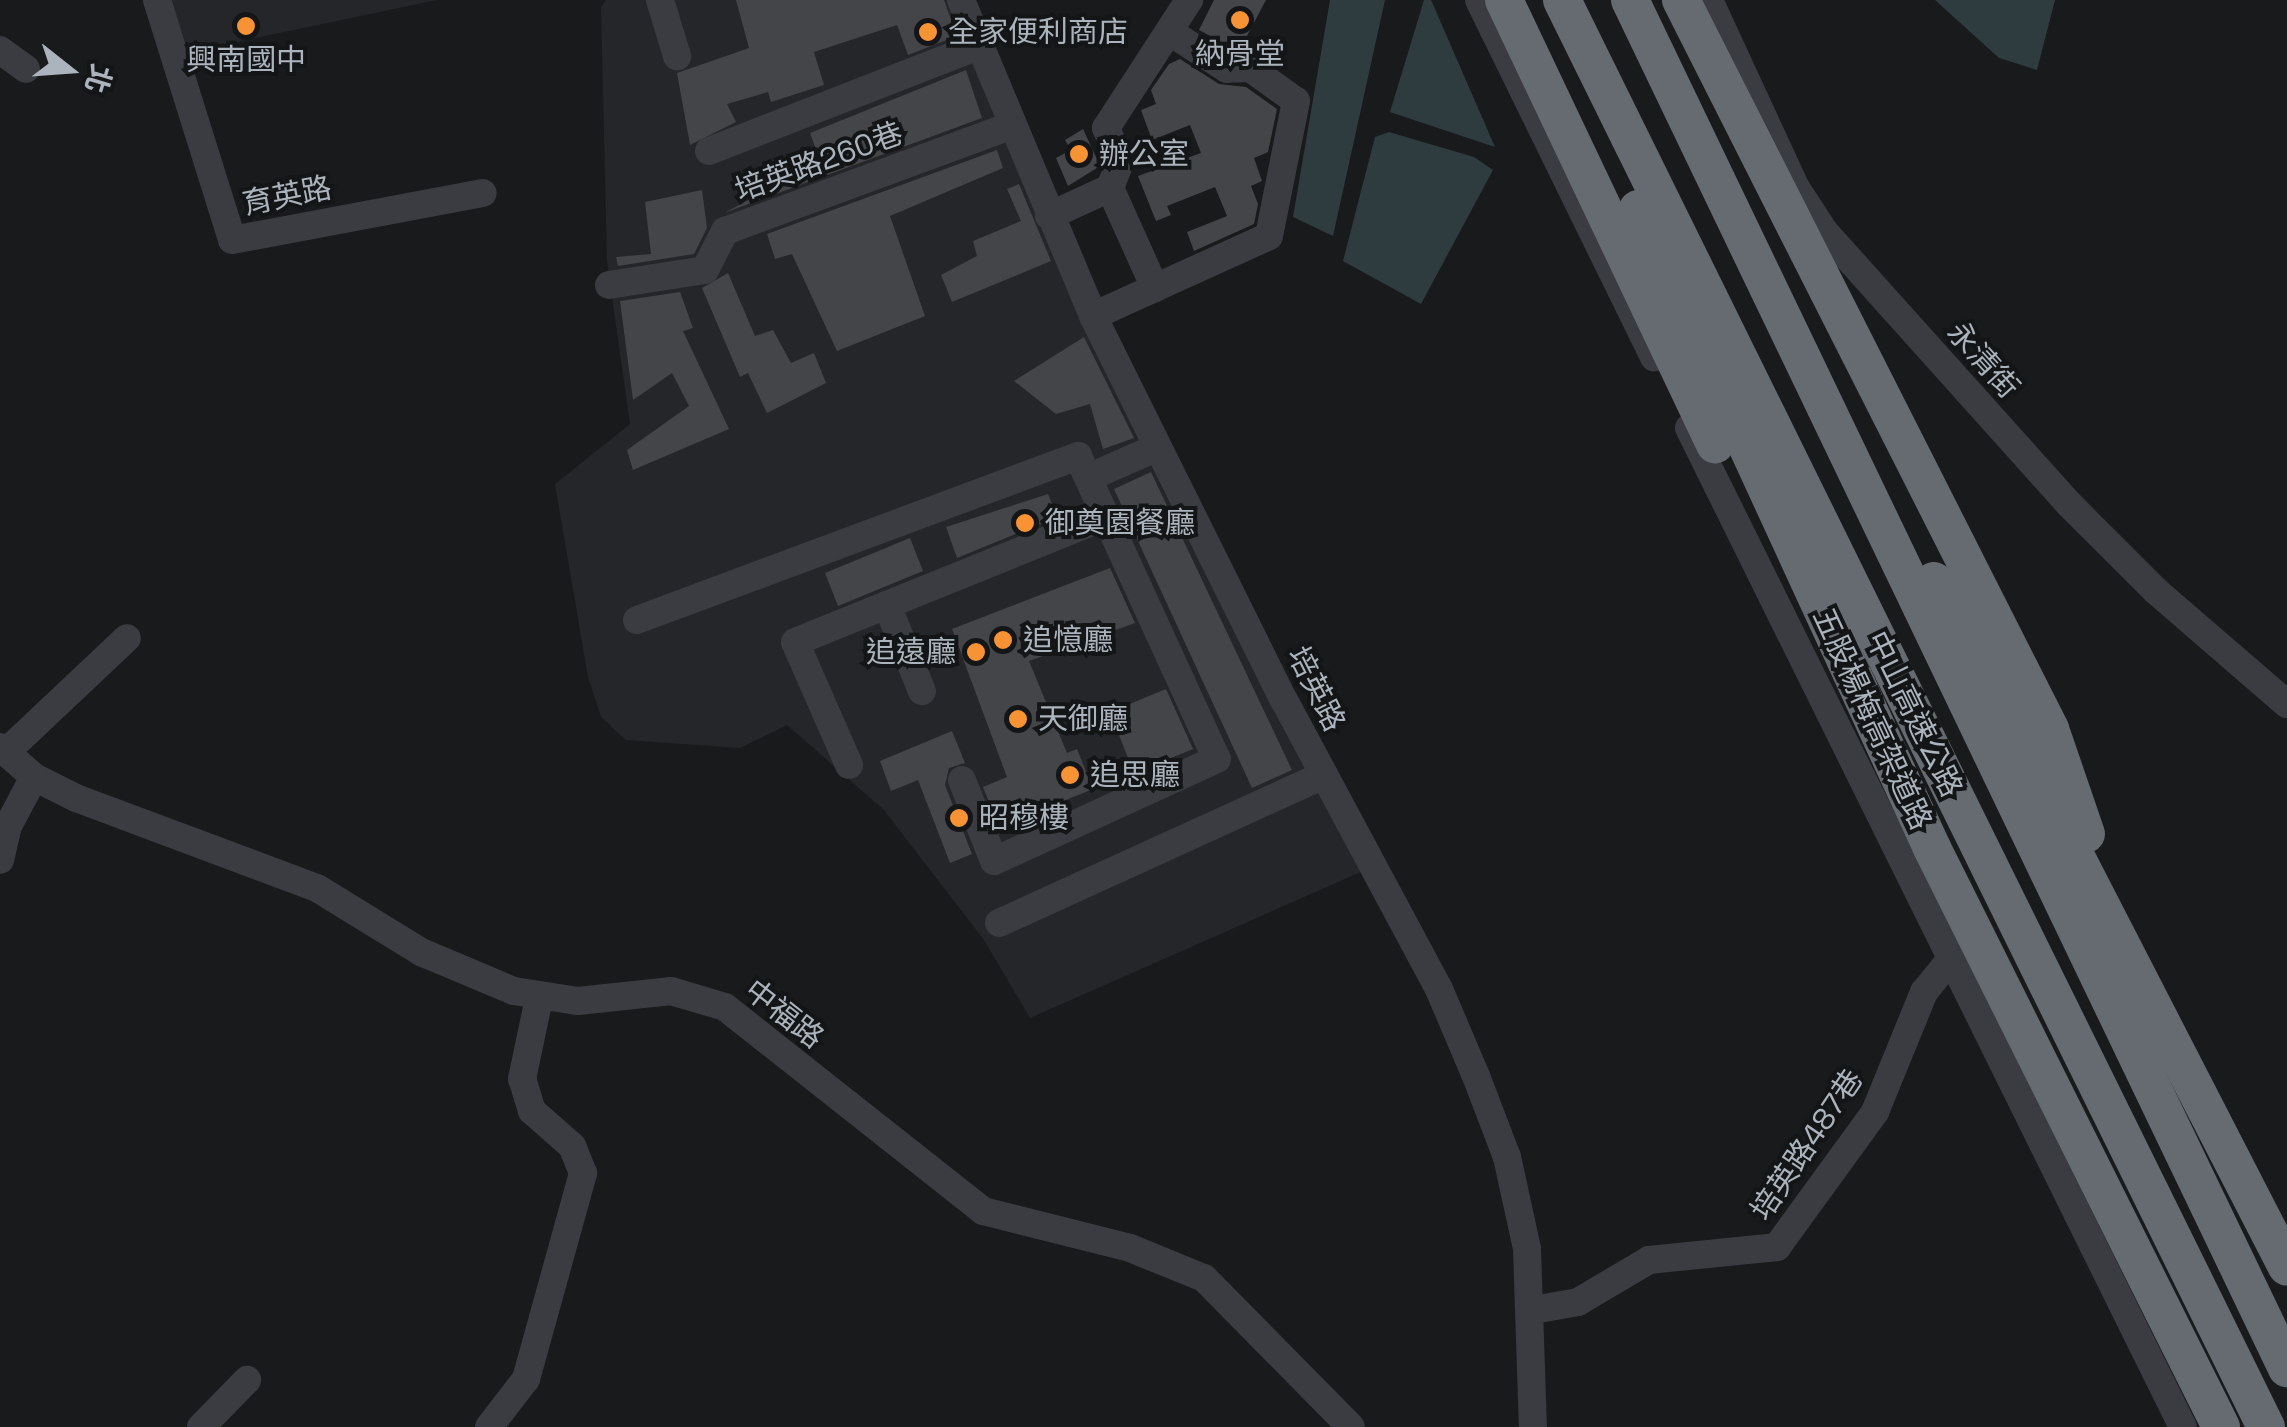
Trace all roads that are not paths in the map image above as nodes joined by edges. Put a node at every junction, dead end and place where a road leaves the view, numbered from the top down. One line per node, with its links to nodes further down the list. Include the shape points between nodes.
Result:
1 (157, 0): 20 (street, 育英路, via 232,240)
2 (660, 0): 15 (street)
3 (961, 0): 13 (street, 培英路)
4 (1189, 0): 12 (street)
5 (1478, 0): 41 (street)
6 (1504, 0): 38 (highway, via 1770,558)
7 (1548, 0): 38 (highway, 五股楊梅高架道路, via 1706,366)
8 (1562, 0): 54 (highway, 中山高速公路)
9 (1633, 0): 42 (highway); 46 (highway, 中山高速公路)
10 (1680, 0): 42 (highway, via 2050,729)
11 (1709, 0): 32 (street, 永清街, via 1796,188 1824,232 2070,504 2156,591)
12 (1170, 32): 19 (street, via 1106,128 1120,162); 23 (street, via 1227,69 1250,68 1296,101 1270,236)
13 (978, 46): 17 (street, 培英路); 18 (street)
14 (0, 50): 16 (street)
15 (677, 56)
16 (26, 70)
17 (1011, 126): 21 (street, 培英路); 22 (street, 培英路260巷, via 725,231 705,270)
18 (710, 151)
19 (1110, 188): 21 (street); 23 (street)
20 (484, 193)
21 (1049, 216): 24 (street, 培英路)
22 (608, 285)
23 (1155, 288): 24 (street)
24 (1093, 316): 25 (street, 培英路)
25 (1158, 448): 26 (street); 35 (street, 培英路)
26 (1090, 477): 27 (street); 29 (street, via 1078,456)
27 (1107, 516): 28 (street); 37 (street, via 1217,759 994,861)
28 (887, 605): 31 (street); 34 (street, via 795,642)
29 (637, 620)
30 (127, 638): 33 (street)
31 (922, 691)
32 (2287, 704)
33 (3, 750): 36 (street, 中福路)
34 (849, 765)
35 (1324, 775): 40 (street); 45 (street, 培英路, via 1439,989 1476,1076 1507,1157)
36 (34, 776): 39 (street, via 8,826); 43 (street, 中福路, via 317,888 421,952)
37 (962, 780)
38 (1932, 848): 53 (highway, 五股楊梅高架道路)
39 (0, 860)
40 (1000, 924)
41 (1951, 959): 45 (street, 培英路487巷, via 1924,992 1876,1112 1778,1247 1650,1260 1578,1302); 52 (street)
42 (2129, 960): 44 (highway)
43 (539, 998): 49 (street, via 522,1078 532,1110 572,1146 583,1173 526,1379); 50 (street, 中福路, via 578,1001 671,991 725,1007 983,1211 1130,1248 1204,1278)
44 (2287, 1267)
45 (1533, 1310): 51 (street, 培英路)
46 (2287, 1368)
47 (247, 1380): 48 (street)
48 (201, 1427)
49 (489, 1427)
50 (1351, 1427)
51 (1533, 1427)
52 (2182, 1427)
53 (2221, 1427)
54 (2266, 1427)

